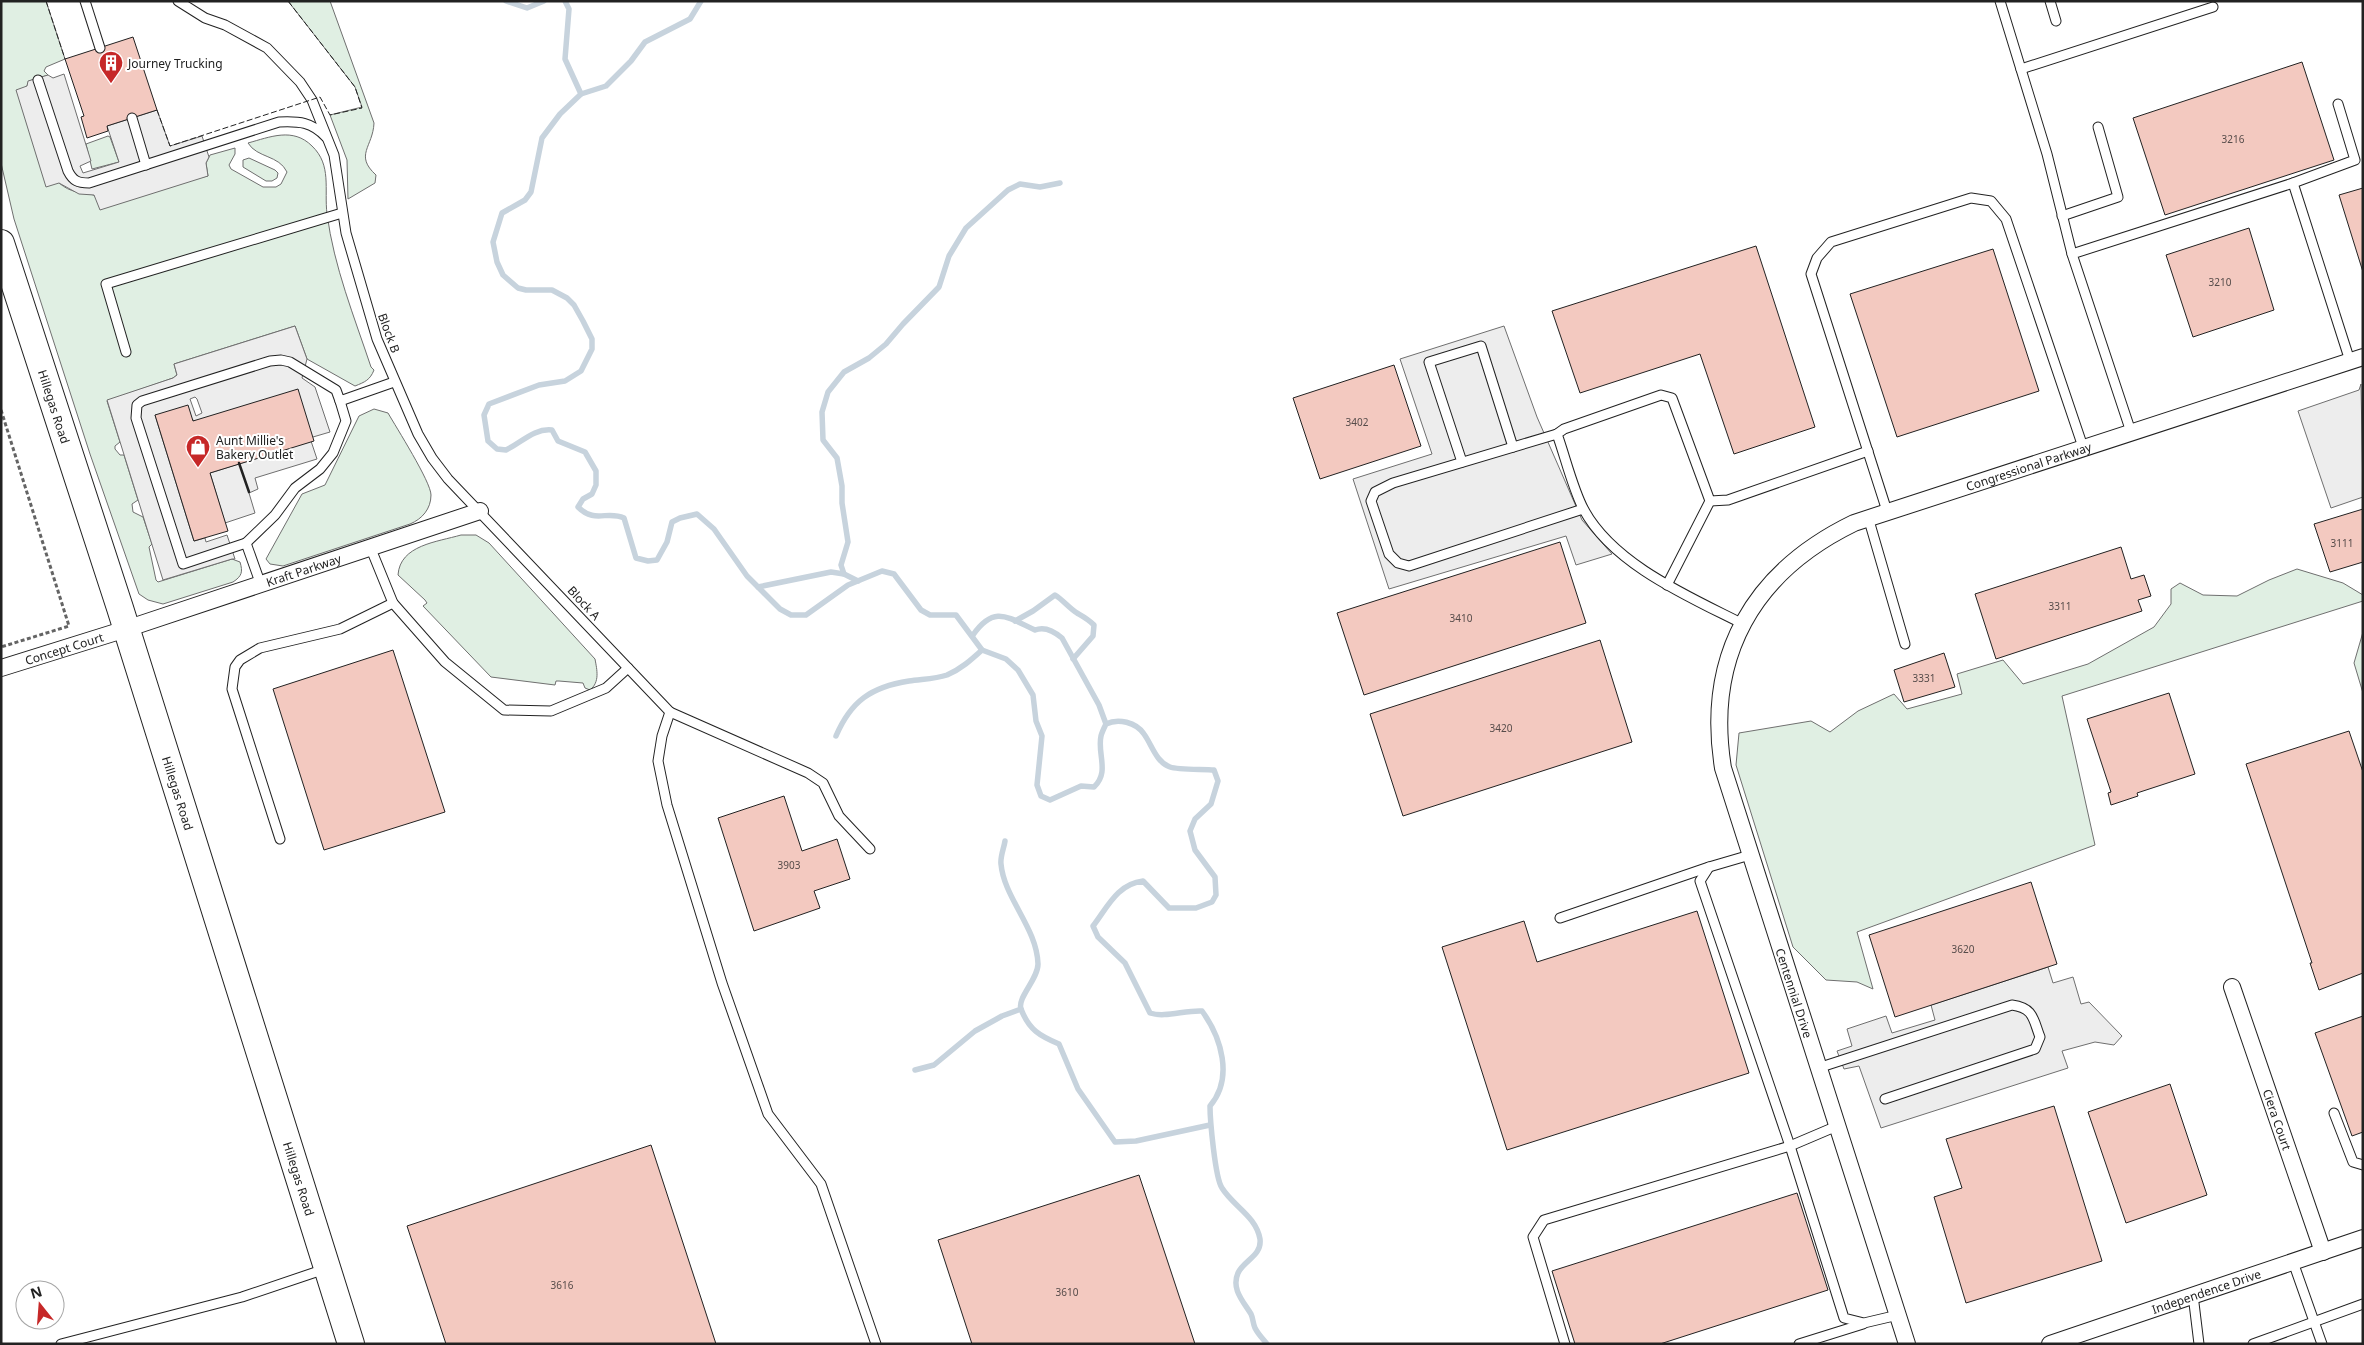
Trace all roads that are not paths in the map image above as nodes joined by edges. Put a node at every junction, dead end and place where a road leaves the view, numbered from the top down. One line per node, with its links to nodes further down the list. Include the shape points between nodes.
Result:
1 (85, 1): 7 (lane)
2 (178, 1): 13 (lane, Block B, via 272,53 300,82 312,100)
3 (2000, 1): 8 (lane)
4 (2050, 1): 6 (lane)
5 (2213, 7): 8 (lane)
6 (2056, 21)
7 (100, 48)
8 (2021, 69): 17 (lane)
9 (38, 80): 14 (lane, via 71,178 78,183 89,184)
10 (2338, 104): 15 (lane, via 2355,160)
11 (132, 118): 14 (lane)
12 (2098, 126): 17 (lane, via 2118,196)
13 (328, 140): 14 (lane, via 307,123 279,122); 16 (lane, Block B, via 334,155)
14 (146, 165)
15 (2293, 183): 19 (lane); 21 (lane)
16 (342, 213): 20 (lane, via 106,284); 22 (lane, Block B, via 359,282)
17 (2062, 216): 19 (lane)
18 (1, 243): 40 (main road, Hillegas Road)
19 (2072, 254): 24 (lane)
20 (126, 352)
21 (2356, 359): 24 (street, Congressional Parkway)
22 (394, 382): 23 (lane); 32 (lane, Block B, via 432,458)
23 (340, 401): 35 (lane, via 346,421 333,453 320,469 295,488); 35 (lane, via 336,390 290,362 281,360 137,405 136,418 183,564)
24 (2130, 432): 27 (street, Congressional Parkway)
25 (1558, 434): 26 (lane); 30 (lane, via 1564,429 1661,395 1672,398); 31 (lane)
26 (1514, 447): 29 (lane); 29 (lane, via 1481,346 1429,362)
27 (2083, 447): 28 (lane, via 2006,219 1990,201 1971,198 1831,242 1817,258 1811,274); 33 (street, Congressional Parkway)
28 (1868, 451): 30 (lane, via 1728,500); 33 (lane)
29 (1462, 462): 31 (lane, via 1393,483 1375,492 1371,500 1389,554 1398,562 1409,566)
30 (1710, 501): 38 (lane)
31 (1583, 509): 38 (lane, via 1600,534 1652,578)
32 (480, 511): 36 (street, Kraft Parkway); 44 (lane, Block A)
33 (1887, 511): 34 (street, Congressional Parkway)
34 (1868, 517): 41 (street, Congressional Parkway, via 1799,555 1767,587); 42 (lane)
35 (246, 543): 37 (lane)
36 (371, 549): 37 (street, Kraft Parkway); 39 (lane)
37 (261, 585): 40 (street, Kraft Parkway)
38 (1667, 585): 41 (lane)
39 (393, 603): 44 (lane, via 445,662 504,710 551,711 606,688); 46 (lane, via 340,629 260,648 240,660 235,667 232,689)
40 (126, 629): 43 (street, Concept Court); 61 (main road, Hillegas Road)
41 (1740, 631): 48 (street, Centennial Drive, via 1722,682 1718,725 1723,768)
42 (1905, 644)
43 (1, 668)
44 (628, 668): 45 (lane, Block A)
45 (670, 712): 47 (lane, via 808,773 823,783 839,816); 69 (lane, via 658,761 667,805 722,983 768,1114 821,1184)
46 (280, 839)
47 (870, 849)
48 (1750, 856): 49 (lane); 52 (street, Centennial Drive)
49 (1709, 867): 50 (lane); 56 (lane, via 1700,881)
50 (1560, 918)
51 (2232, 986): 59 (street, Ciera Court)
52 (1818, 1068): 53 (lane, via 2012,1005 2024,1006 2032,1014 2040,1038 2034,1049); 55 (street, Centennial Drive)
53 (1885, 1099)
54 (2334, 1112): 57 (lane, via 2353,1162)
55 (1837, 1126): 56 (lane); 64 (street, Centennial Drive)
56 (1790, 1146): 66 (lane, via 1844,1318); 70 (lane, via 1544,1220 1533,1237)
57 (2363, 1165)
58 (2363, 1238): 59 (street, Independence Drive)
59 (2323, 1252): 60 (street, Independence Drive)
60 (2293, 1262): 62 (street, Independence Drive); 65 (lane)
61 (328, 1268): 67 (lane, via 242,1297); 68 (main road, Hillegas Road)
62 (2193, 1296): 73 (street, Independence Drive); 74 (lane)
63 (2363, 1304): 65 (lane)
64 (1898, 1314): 66 (lane); 72 (street, Centennial Drive)
65 (2314, 1322): 75 (lane); 76 (lane)
66 (1864, 1323): 71 (lane)
67 (61, 1344)
68 (351, 1344)
69 (876, 1344)
70 (1565, 1344)
71 (1799, 1344)
72 (1907, 1344)
73 (2050, 1344)
74 (2199, 1344)
75 (2253, 1344)
76 (2322, 1344)

